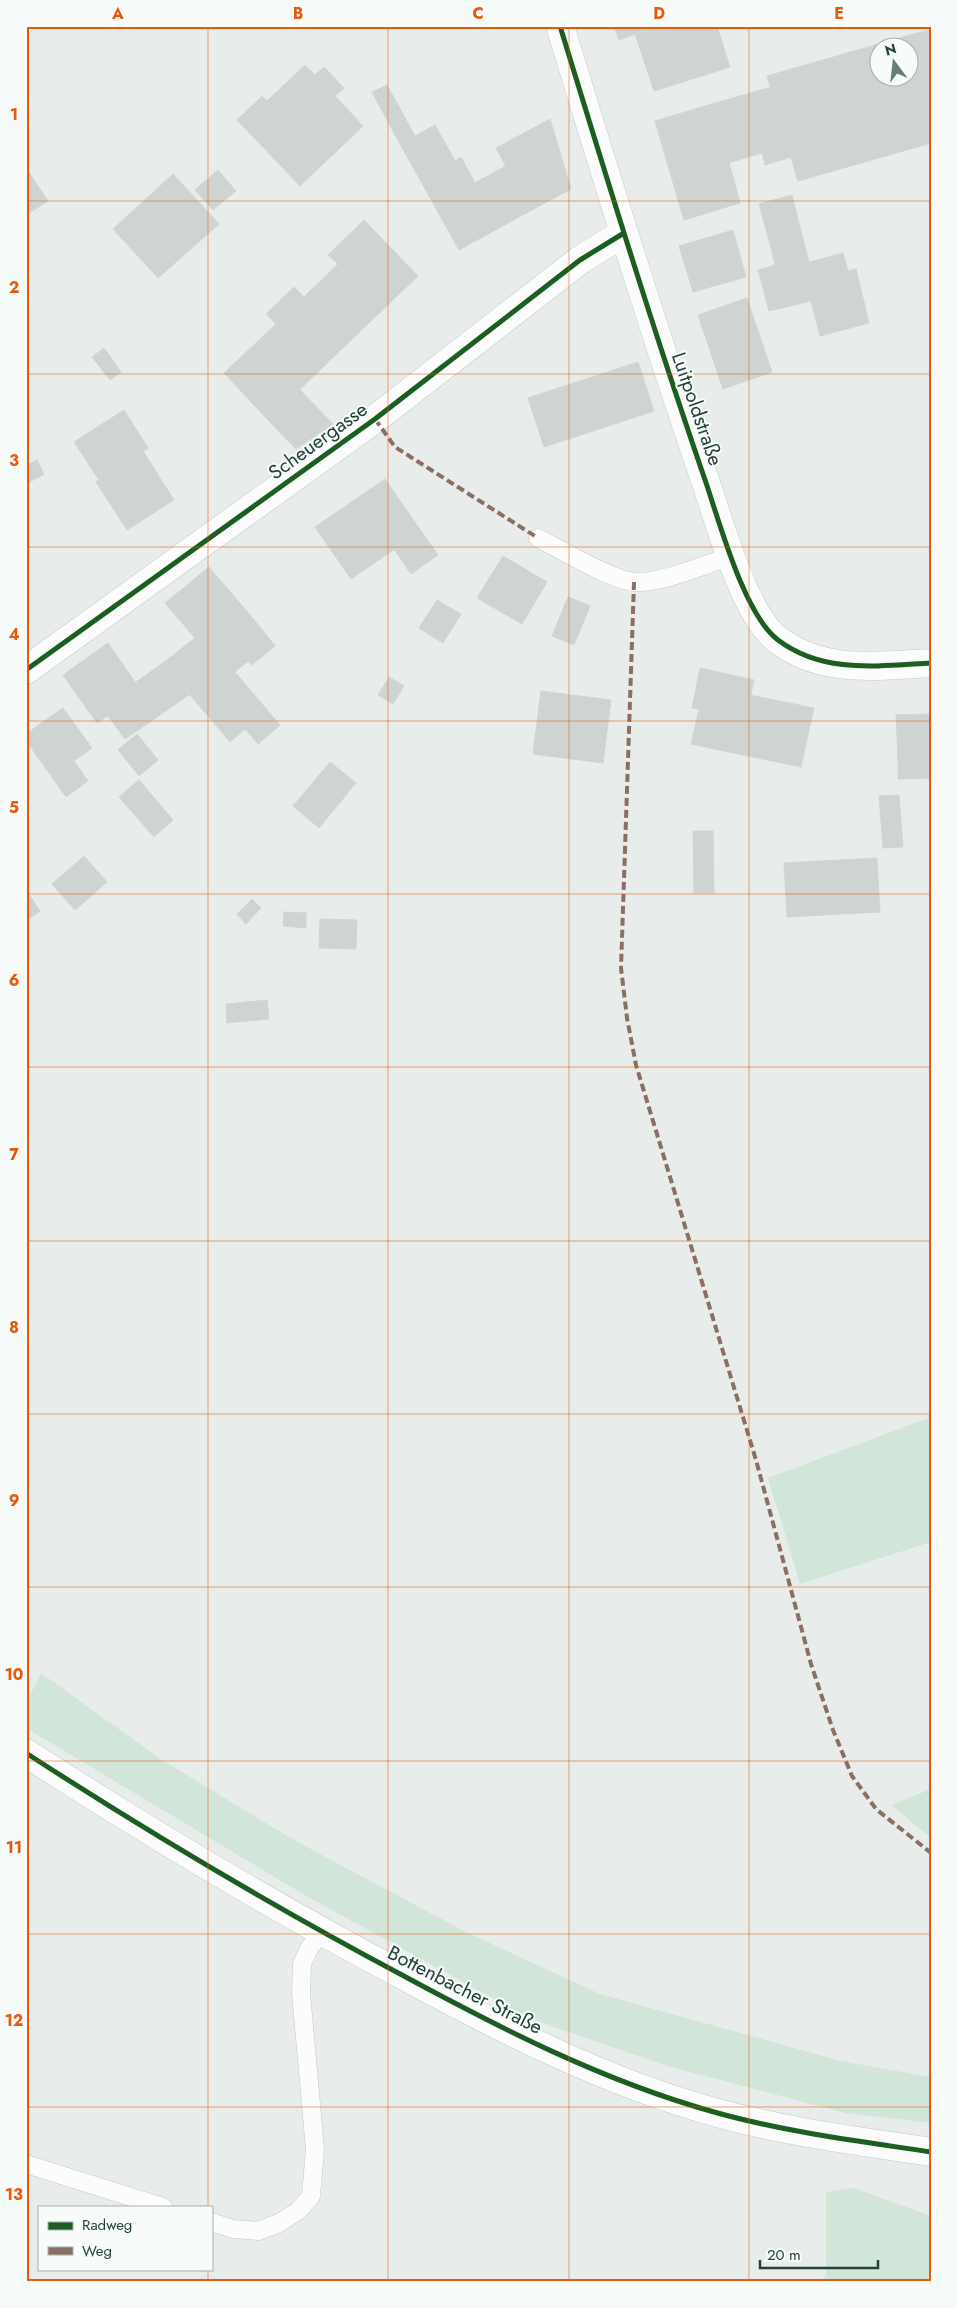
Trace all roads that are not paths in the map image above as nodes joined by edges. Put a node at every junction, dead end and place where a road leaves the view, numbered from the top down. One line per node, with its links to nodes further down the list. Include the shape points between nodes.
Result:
1 (560, 26): 2 (street, Luitpoldstraße)
2 (624, 233): 4 (street, Luitpoldstraße); 6 (street, Scheuergasse, via 580,260 375,419)
3 (538, 538): 4 (lane, via 634,582 651,581)
4 (731, 556): 5 (street, Luitpoldstraße, via 760,621 776,639 801,655 825,663 854,667)
5 (931, 663)
6 (26, 670)
7 (26, 1753): 8 (street, Bottenbacher Straße)
8 (322, 1932): 9 (street, Bottenbacher Straße, via 511,2033 617,2080 733,2116 819,2136); 12 (lane, via 310,1946 302,1964 301,1993 315,2150 312,2196 279,2224 258,2231)
9 (931, 2152)
10 (26, 2164): 11 (lane)
11 (160, 2206)
12 (212, 2222)

